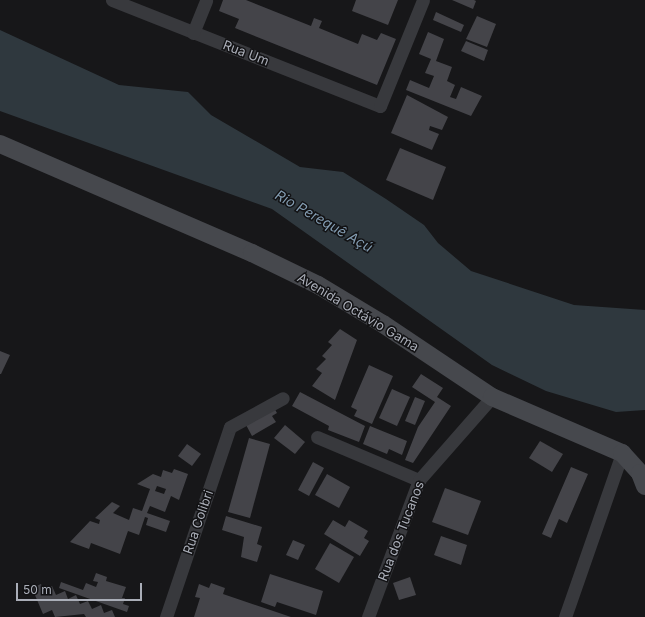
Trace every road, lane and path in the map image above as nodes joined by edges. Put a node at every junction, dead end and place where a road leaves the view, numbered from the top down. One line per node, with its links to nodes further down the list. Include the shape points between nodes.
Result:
1 (112, 0): 4 (street, Rua Um)
2 (206, 0): 4 (street)
3 (423, 0): 4 (street, Rua Um, via 380,106)
4 (193, 33)
5 (0, 144): 6 (street, Avenida Octávio Gama, via 252,253 318,285 383,324)
6 (492, 397): 9 (street, Avenida Octávio Gama); 10 (street, Rua dos Tucanos)
7 (284, 398): 12 (street, Rua Colibri, via 230,427)
8 (317, 438): 10 (street)
9 (622, 453): 11 (street, via 640,473); 14 (street)
10 (419, 480): 13 (street, Rua dos Tucanos)
11 (645, 486)
12 (166, 617)
13 (368, 617)
14 (565, 617)

